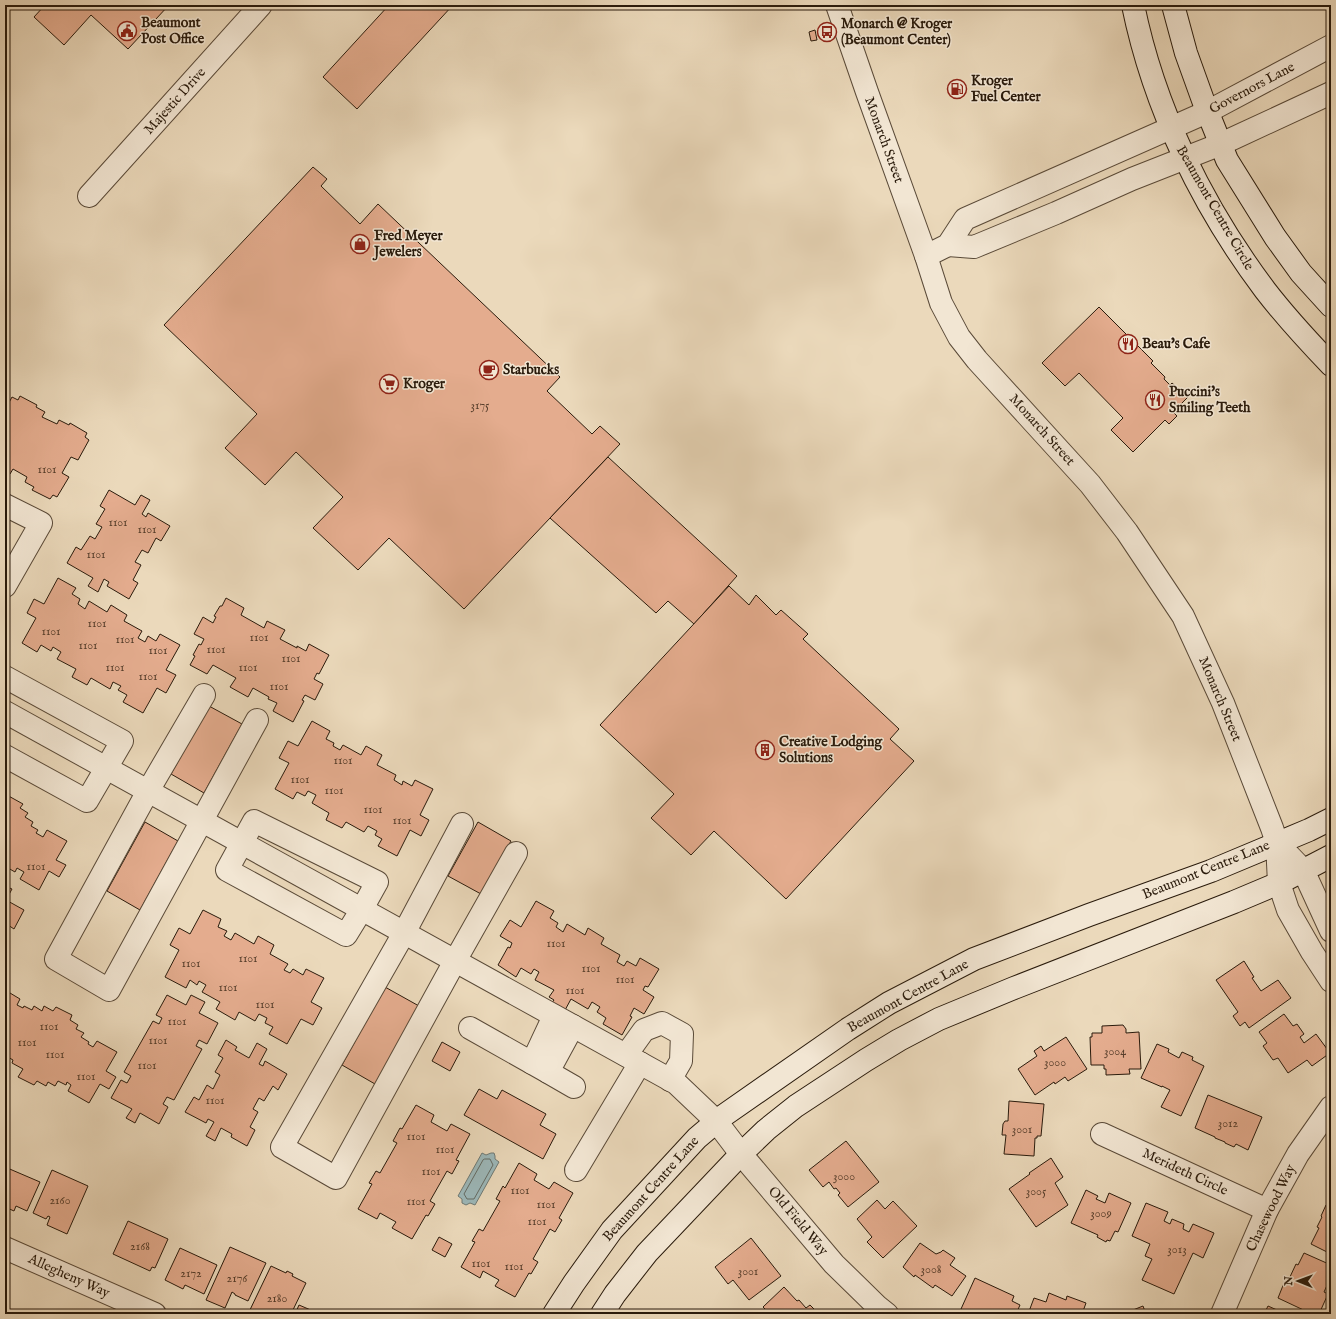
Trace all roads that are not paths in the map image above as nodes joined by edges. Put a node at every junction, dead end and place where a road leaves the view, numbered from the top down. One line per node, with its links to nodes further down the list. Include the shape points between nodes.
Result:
1 (261, 5): 11 (street, Majestic Drive)
2 (837, 5): 13 (street, Monarch Street)
3 (1132, 5): 8 (street, Beaumont Centre Circle, via 1150,71)
4 (1173, 5): 7 (street, via 1186,53)
5 (1331, 46): 7 (street, Governors Lane)
6 (1331, 93): 9 (street)
7 (1207, 112): 8 (street, Governors Lane); 9 (street)
8 (1171, 128): 10 (street, Beaumont Centre Circle); 12 (street, Governors Lane, via 965,219)
9 (1221, 144): 10 (street); 14 (street, via 1227,160 1275,237 1301,273)
10 (1185, 158): 12 (street, via 1132,178 974,248); 15 (street, Beaumont Centre Circle, via 1240,254 1265,290)
11 (89, 196)
12 (948, 245): 13 (street)
13 (926, 256): 29 (street, Monarch Street, via 941,303 959,337 1090,484 1127,532 1183,616 1223,703)
14 (1331, 306)
15 (1331, 365)
16 (5, 504): 17 (street, via 41,523)
17 (5, 586)
18 (5, 677): 23 (street, via 122,741)
19 (204, 695): 24 (street)
20 (5, 712): 23 (street)
21 (257, 720): 26 (street)
22 (5, 756): 23 (street, via 88,801)
23 (107, 767): 24 (street)
24 (148, 791): 26 (street); 26 (street, via 56,959 109,990)
25 (1331, 819): 29 (street, Beaumont Centre Lane)
26 (201, 820): 28 (street)
27 (462, 824): 36 (street)
28 (241, 843): 34 (street); 34 (street, via 254,821 377,882); 34 (street, via 227,870 346,935)
29 (1277, 843): 32 (street); 33 (street); 46 (street, Beaumont Centre Lane, via 1211,871 974,959 883,1007)
30 (516, 854): 37 (street)
31 (1331, 856): 32 (street)
32 (1303, 870): 33 (street); 35 (street)
33 (1279, 882): 38 (street, via 1288,910); 48 (street, via 939,1019 866,1060 796,1106)
34 (362, 910): 36 (street)
35 (1331, 931)
36 (404, 933): 37 (street); 37 (street, via 282,1147 336,1178)
37 (455, 961): 39 (street)
38 (1331, 981)
39 (564, 1021): 41 (street); 42 (street)
40 (470, 1028): 42 (street)
41 (633, 1059): 43 (street); 43 (street, via 644,1030 662,1023 682,1034 682,1061); 49 (street)
42 (540, 1068): 44 (street)
43 (670, 1080): 46 (street, Old Field Way)
44 (574, 1087)
45 (1331, 1107): 50 (street, Chasewood Way, via 1298,1154)
46 (716, 1121): 48 (street, Old Field Way); 53 (street, Beaumont Centre Lane, via 696,1138 612,1230)
47 (1102, 1134): 50 (street, Merideth Circle)
48 (741, 1154): 54 (street, via 647,1253); 55 (street, Old Field Way, via 834,1264)
49 (576, 1170)
50 (1267, 1210): 56 (street, Chasewood Way)
51 (5, 1248): 52 (street, Allegheny Way)
52 (155, 1314)
53 (554, 1314)
54 (602, 1314)
55 (887, 1314)
56 (1222, 1314)

